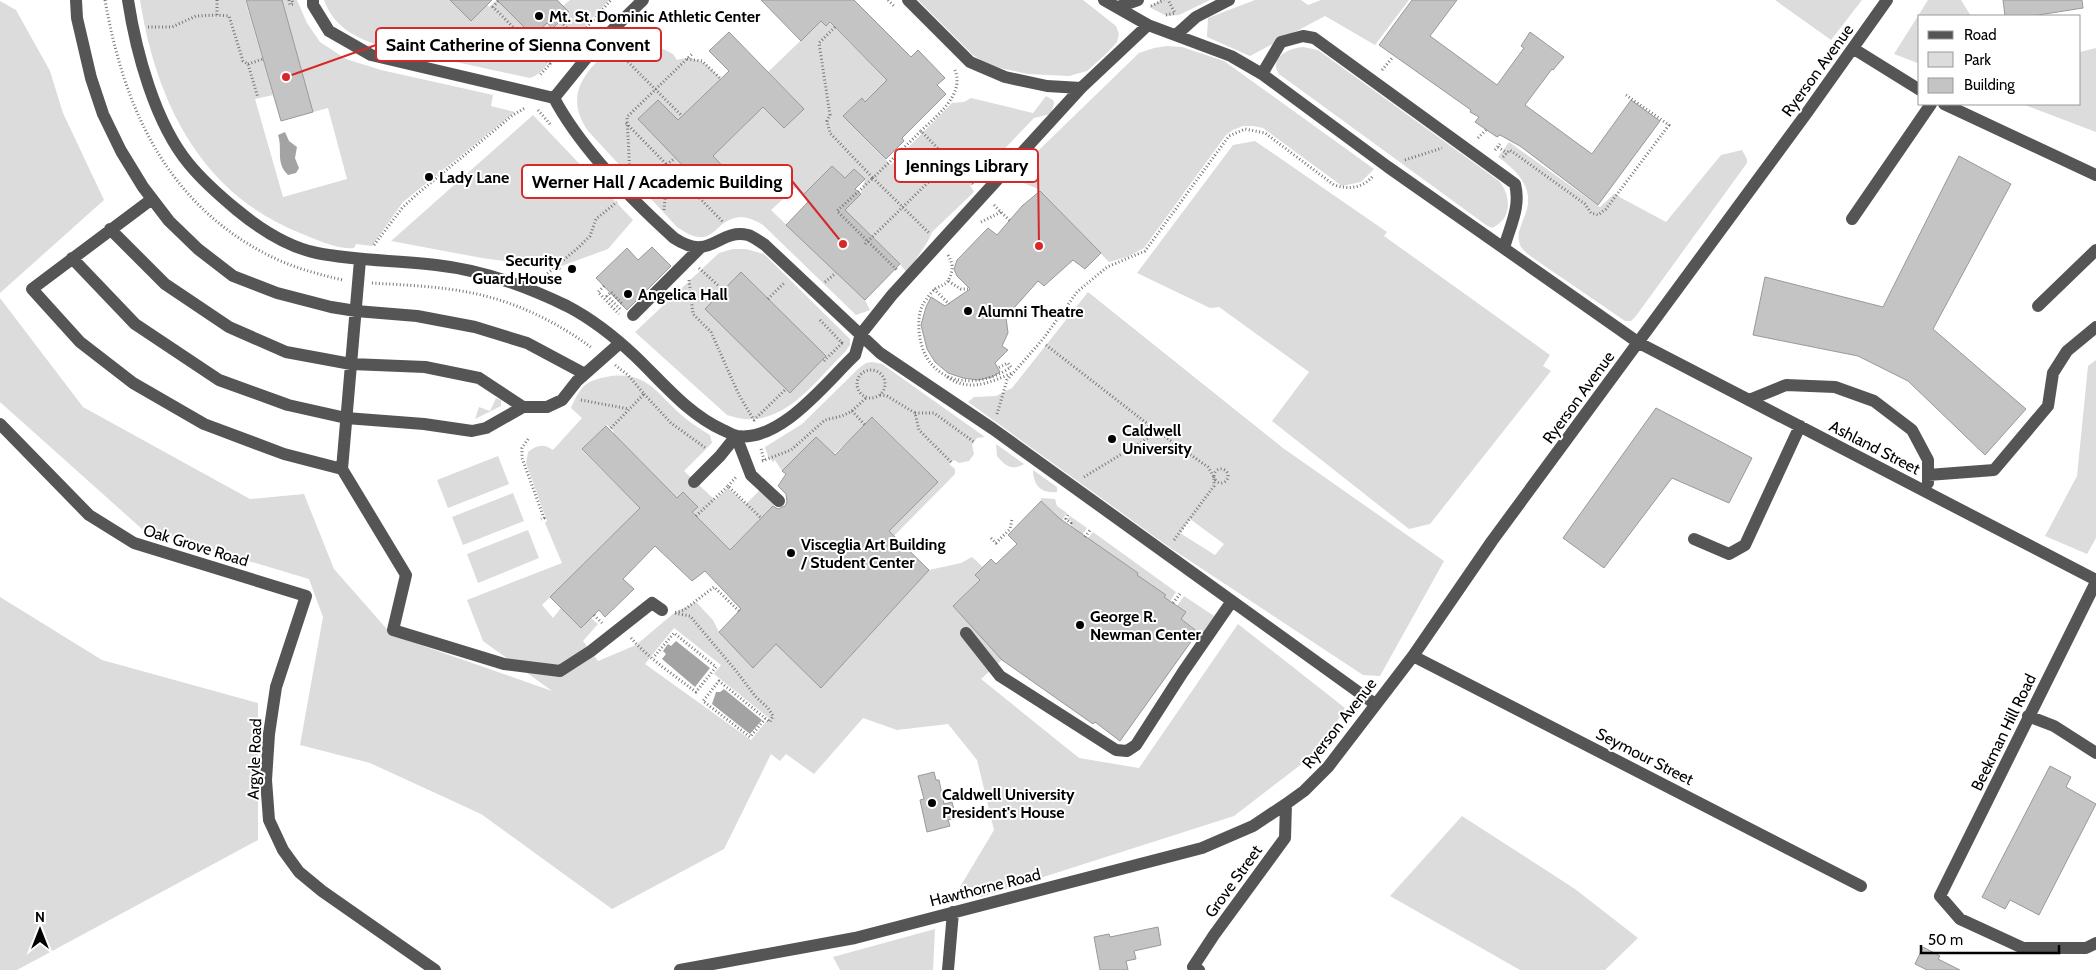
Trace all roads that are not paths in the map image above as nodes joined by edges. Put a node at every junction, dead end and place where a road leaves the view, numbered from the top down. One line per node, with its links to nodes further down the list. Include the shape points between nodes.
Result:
1 (76, 0): 21 (street, via 83,45 103,114 121,151)
2 (128, 0): 28 (street, via 134,36 151,92 188,164 252,222 282,239 314,252)
3 (313, 0): 17 (street, via 329,31 371,55)
4 (908, 0): 15 (street, via 970,62 1005,77 1047,86)
5 (1104, 0): 10 (street, Ashland Street)
6 (1138, 0): 10 (street)
7 (1229, 0): 12 (street, via 1196,17)
8 (1886, 0): 13 (street, Ryerson Avenue)
9 (640, 1): 17 (street)
10 (1118, 7): 11 (street, Ashland Street)
11 (1148, 25): 12 (street, Ashland Street); 15 (street)
12 (1176, 35): 14 (street, Ashland Street, via 1231,56)
13 (1854, 49): 16 (street); 35 (street, Ryerson Avenue)
14 (1262, 74): 25 (street, Ashland Street); 25 (street, via 1282,42 1303,36 1314,38 1515,184 1517,208)
15 (1081, 88): 33 (street)
16 (1918, 89)
17 (554, 98): 24 (street, via 590,151 629,193 674,238 682,244)
18 (1930, 105): 22 (street)
19 (1946, 105): 20 (street)
20 (2096, 175)
21 (152, 198): 23 (street); 31 (street, via 169,221 198,249 233,276 277,293)
22 (1852, 219)
23 (110, 229): 27 (street); 36 (street, via 165,284 229,327 286,352)
24 (700, 248): 30 (street); 33 (street, via 730,236 749,236 765,245)
25 (1504, 248): 35 (street, Ashland Street)
26 (2096, 250): 29 (street)
27 (72, 258): 40 (street, via 135,324 219,380 288,405); 44 (street, via 32,289 80,342 133,383 204,424 284,454)
28 (360, 260): 31 (street); 34 (street, via 436,265 485,273 569,307)
29 (2038, 306)
30 (629, 310)
31 (356, 311): 36 (street); 37 (street, via 417,316 475,327 527,343)
32 (2096, 327): 45 (street, via 2067,351 2053,373 2048,406 1994,470)
33 (861, 334): 43 (street, via 855,354 795,413 758,435); 52 (street, via 880,353 993,429)
34 (620, 343): 37 (street); 43 (street, via 683,404 710,424)
35 (1639, 343): 38 (street, Ashland Street); 55 (street, Ryerson Avenue, via 1492,541)
36 (351, 364): 39 (street, via 425,367 479,378); 40 (street)
37 (585, 374): 39 (street, via 562,400 547,407)
38 (1749, 400): 42 (street, Ashland Street); 45 (street, via 1786,384 1835,387 1874,401 1912,430 1928,460)
39 (523, 407): 40 (street, via 486,428 472,431)
40 (346, 418): 44 (street)
41 (0, 424): 51 (street, Oak Grove Road, via 88,515 134,543)
42 (1800, 426): 47 (street, Ashland Street); 49 (street, via 1745,546 1729,554)
43 (736, 436): 46 (street); 48 (street, via 751,475)
44 (342, 469): 53 (street, via 406,576 393,630 504,664 560,671 652,603)
45 (1928, 475): 47 (street)
46 (694, 482)
47 (1928, 492): 50 (street, Ashland Street)
48 (778, 501)
49 (1694, 539)
50 (2096, 581): 57 (street, Beekman Hill Road)
51 (306, 596): 63 (street, Argyle Road, via 276,687 266,780 269,820 283,850 299,872)
52 (1232, 601): 54 (street, via 1136,745 1127,751 1116,750 1000,676); 56 (street)
53 (668, 611)
54 (966, 633)
55 (1413, 656): 56 (street, Ryerson Avenue); 60 (street, Seymour Street)
56 (1375, 704): 59 (street, Ryerson Avenue, via 1328,767 1304,792)
57 (2028, 716): 58 (street, via 2054,726); 62 (street, Beekman Hill Road, via 1940,896 1960,919 2023,948 2086,948)
58 (2096, 753)
59 (1286, 804): 61 (street, Hawthorne Road, via 1253,826 1202,848); 66 (street, Grove Street, via 1285,838 1193,967)
60 (1861, 886)
61 (953, 912): 64 (street, Hawthorne Road, via 855,938); 65 (street)
62 (2096, 943)
63 (435, 970)
64 (680, 970)
65 (948, 970)
66 (1199, 970)

